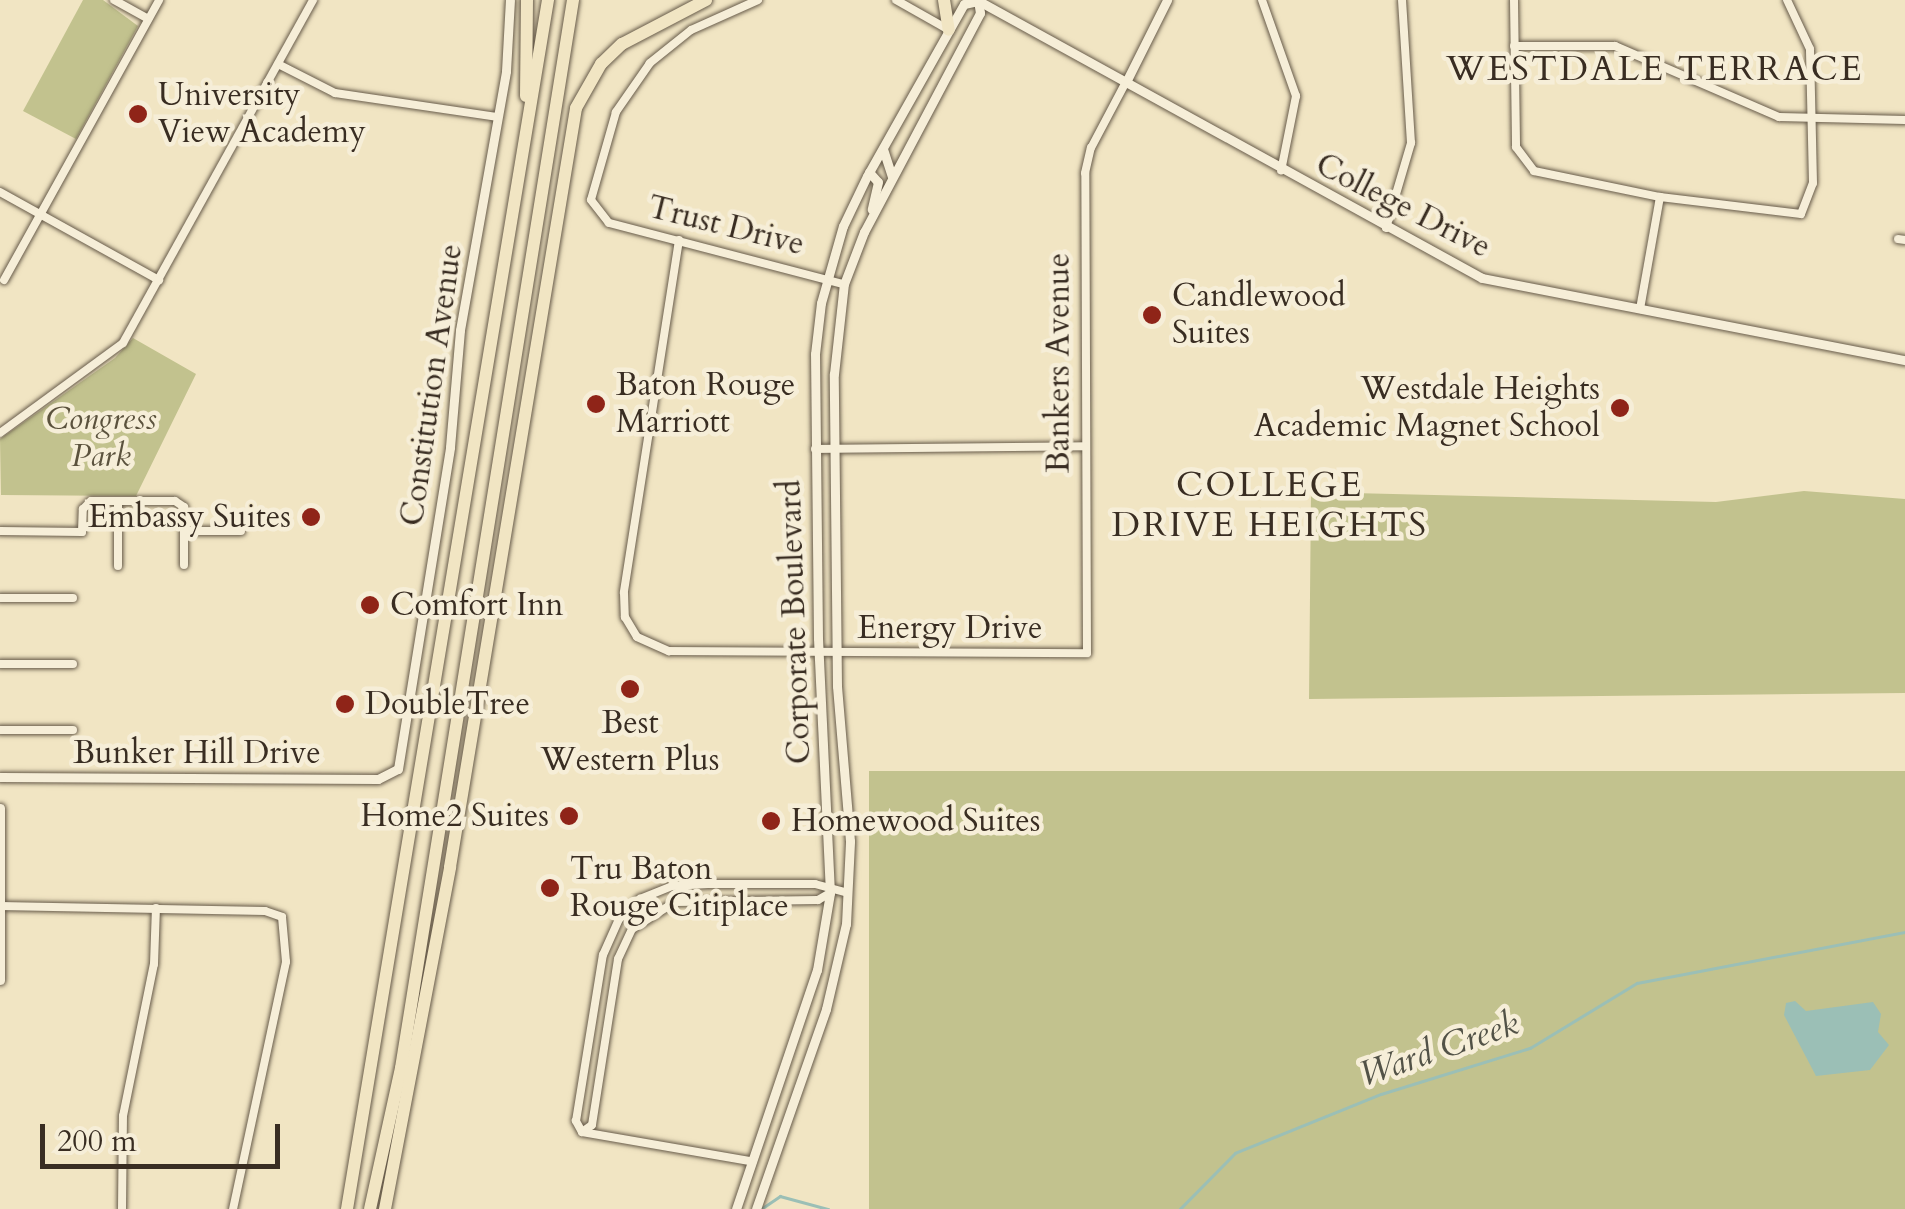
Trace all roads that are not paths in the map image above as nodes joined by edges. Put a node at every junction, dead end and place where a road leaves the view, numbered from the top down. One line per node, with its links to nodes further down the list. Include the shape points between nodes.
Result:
1 (114, 0): 18 (street)
2 (159, 0): 18 (street)
3 (314, 0): 21 (street)
4 (510, 0): 25 (street, Constitution Avenue)
5 (527, 0): 28 (highway)
6 (548, 0): 28 (highway)
7 (573, 0): 89 (highway, via 401,1068)
8 (706, 0): 90 (highway, via 622,44 601,64 576,108 450,867)
9 (758, 0): 38 (street, Trust Drive, via 691,30 650,64 616,112 599,156 591,200 598,214 608,223)
10 (896, 0): 19 (street)
11 (944, 0): 19 (highway)
12 (978, 0): 19 (street, Corporate Boulevard, via 964,4); 22 (street, College Drive); 24 (street, Corporate Boulevard, via 980,13)
13 (1168, 0): 22 (street)
14 (1262, 0): 30 (street, via 1296,96)
15 (1402, 0): 37 (street, via 1410,143)
16 (1514, 0): 20 (street)
17 (1787, 0): 26 (street, via 1810,49)
18 (148, 19): 35 (street)
19 (949, 30): 23 (street, Corporate Boulevard)
20 (1514, 46): 26 (street, via 1615,46 1746,107); 34 (street, via 1516,146 1523,162 1534,171)
21 (278, 64): 25 (street, via 335,93); 41 (street)
22 (1126, 82): 30 (street, College Drive); 48 (street, Bankers Avenue, via 1090,148 1085,172)
23 (915, 89): 24 (street); 29 (street, Corporate Boulevard)
24 (930, 106): 32 (street, Corporate Boulevard)
25 (498, 117): 68 (street, Constitution Avenue, via 462,318 450,447 401,759)
26 (1812, 120): 27 (street); 34 (street, via 1812,183 1801,214)
27 (1905, 120)
28 (526, 138): 88 (highway)
29 (883, 146): 31 (street, Corporate Boulevard); 32 (street)
30 (1282, 171): 37 (street, College Drive)
31 (869, 172): 36 (street, via 878,182); 39 (street, Corporate Boulevard)
32 (892, 177): 36 (street, Corporate Boulevard)
33 (0, 192): 35 (street)
34 (1660, 197): 44 (street)
35 (40, 215): 40 (street); 41 (street)
36 (872, 218): 42 (street, Corporate Boulevard)
37 (1386, 228): 44 (street, College Drive, via 1482,278)
38 (679, 240): 39 (street, Trust Drive); 61 (street, Energy Drive, via 624,618 637,638 669,651)
39 (827, 276): 42 (street, Trust Drive); 43 (street, Corporate Boulevard)
40 (4, 280)
41 (159, 280): 47 (street, via 115,352)
42 (844, 284): 45 (street, Corporate Boulevard)
43 (821, 303): 45 (street); 49 (street, Corporate Boulevard)
44 (1640, 309): 46 (street, College Drive)
45 (837, 326): 50 (street, Corporate Boulevard)
46 (1905, 360)
47 (0, 433)
48 (1084, 446): 50 (street); 63 (street, Bankers Avenue)
49 (816, 449): 50 (street); 55 (street, Corporate Boulevard)
50 (835, 449): 56 (street, Corporate Boulevard)
51 (118, 501): 52 (street, via 88,502 82,532); 53 (street, via 179,502); 58 (street)
52 (0, 531)
53 (184, 531): 54 (street); 57 (street)
54 (242, 531)
55 (816, 532): 56 (street); 61 (street, Corporate Boulevard)
56 (835, 550): 62 (street, Corporate Boulevard)
57 (184, 565)
58 (118, 566)
59 (0, 598): 60 (street)
60 (73, 598)
61 (818, 652): 62 (street, Energy Drive); 72 (street, Corporate Boulevard)
62 (836, 652): 63 (street, Energy Drive); 73 (street, Corporate Boulevard)
63 (1087, 653)
64 (0, 664): 65 (street)
65 (73, 664)
66 (0, 730): 67 (street)
67 (73, 730)
68 (393, 774): 69 (street, Bunker Hill Drive)
69 (0, 777)
70 (0, 808): 76 (street)
71 (740, 884): 72 (street, via 815,884); 74 (street, via 672,886); 75 (street)
72 (830, 893): 73 (street); 75 (street, via 818,900); 85 (street, Corporate Boulevard, via 817,970)
73 (848, 893): 92 (street, Corporate Boulevard, via 838,964)
74 (651, 894): 78 (street); 79 (street, via 619,919)
75 (740, 900): 78 (street)
76 (1, 906): 77 (street); 81 (street)
77 (156, 908): 86 (street, via 154,964 123,1116); 87 (street, via 265,910 282,917 288,933)
78 (659, 908): 80 (street, via 632,929)
79 (605, 948): 80 (street); 82 (street)
80 (620, 953): 83 (street)
81 (0, 980)
82 (591, 1040): 83 (street); 84 (street, via 576,1121)
83 (607, 1043): 84 (street, via 592,1125)
84 (582, 1132): 85 (street)
85 (750, 1161): 91 (street, Corporate Boulevard)
86 (122, 1209)
87 (233, 1209)
88 (347, 1209)
89 (370, 1209)
90 (385, 1209)
91 (736, 1209)
92 (756, 1209)

